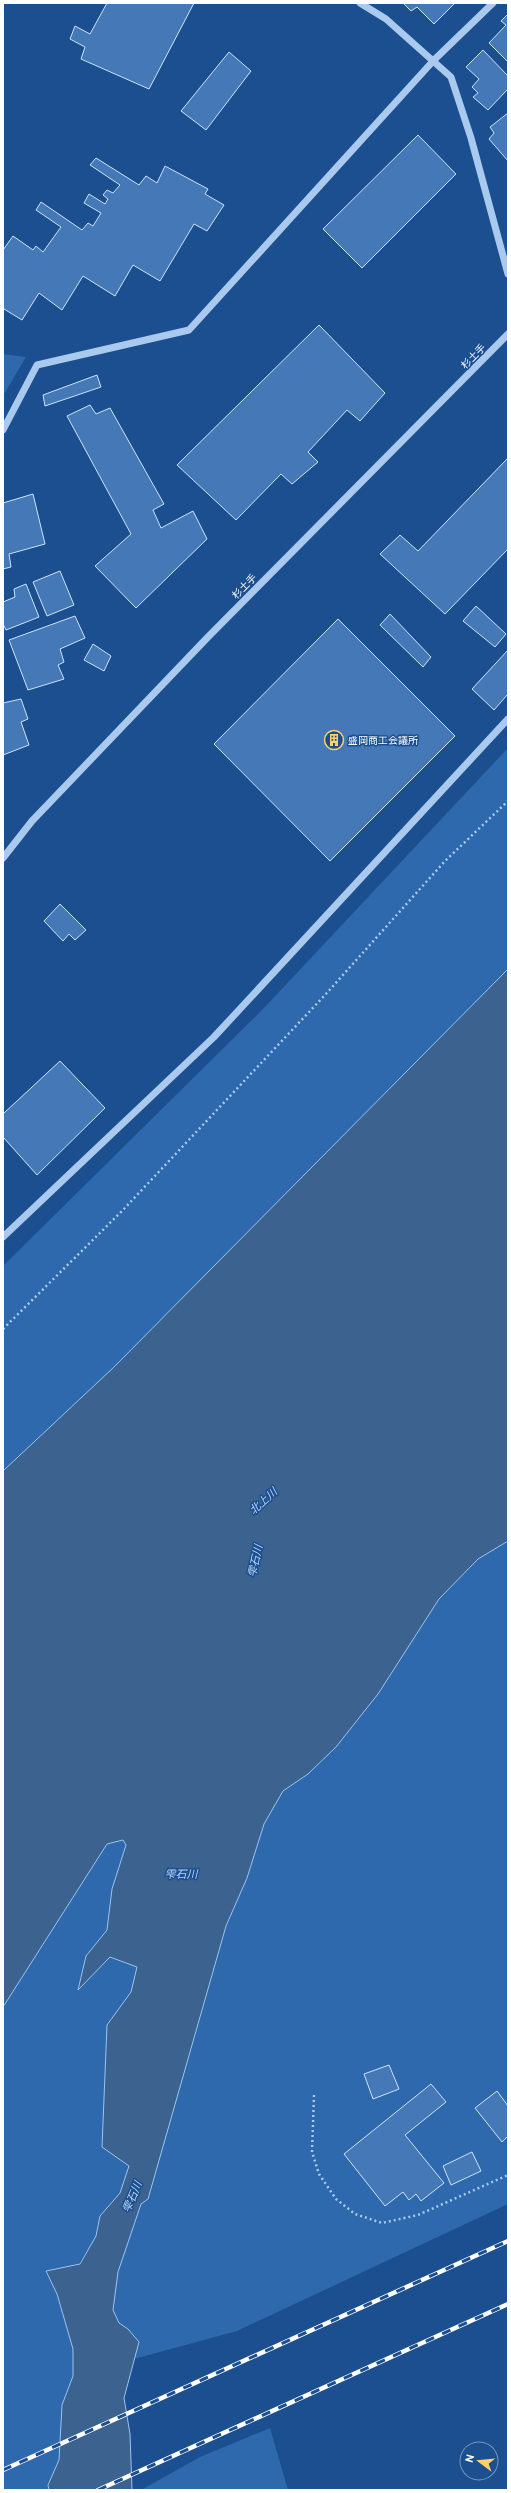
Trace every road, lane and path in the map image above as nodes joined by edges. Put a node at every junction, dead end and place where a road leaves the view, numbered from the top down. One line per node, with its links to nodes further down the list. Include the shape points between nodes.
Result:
1 (360, 3): 3 (street, via 386,19)
2 (493, 3): 3 (street)
3 (434, 60): 4 (street, via 451,77 471,138); 6 (street, via 189,330 37,365)
4 (508, 274)
5 (508, 334): 9 (street, 杉土手, via 202,643 32,821)
6 (3, 430)
7 (508, 719): 10 (street, via 214,1037)
8 (508, 801): 11 (path, via 445,861 325,994 122,1211)
9 (3, 858)
10 (3, 1237)
11 (3, 1329)
12 (314, 2095): 13 (path, via 312,2152 319,2174 336,2199 355,2214 382,2223 418,2215)
13 (508, 2175)

